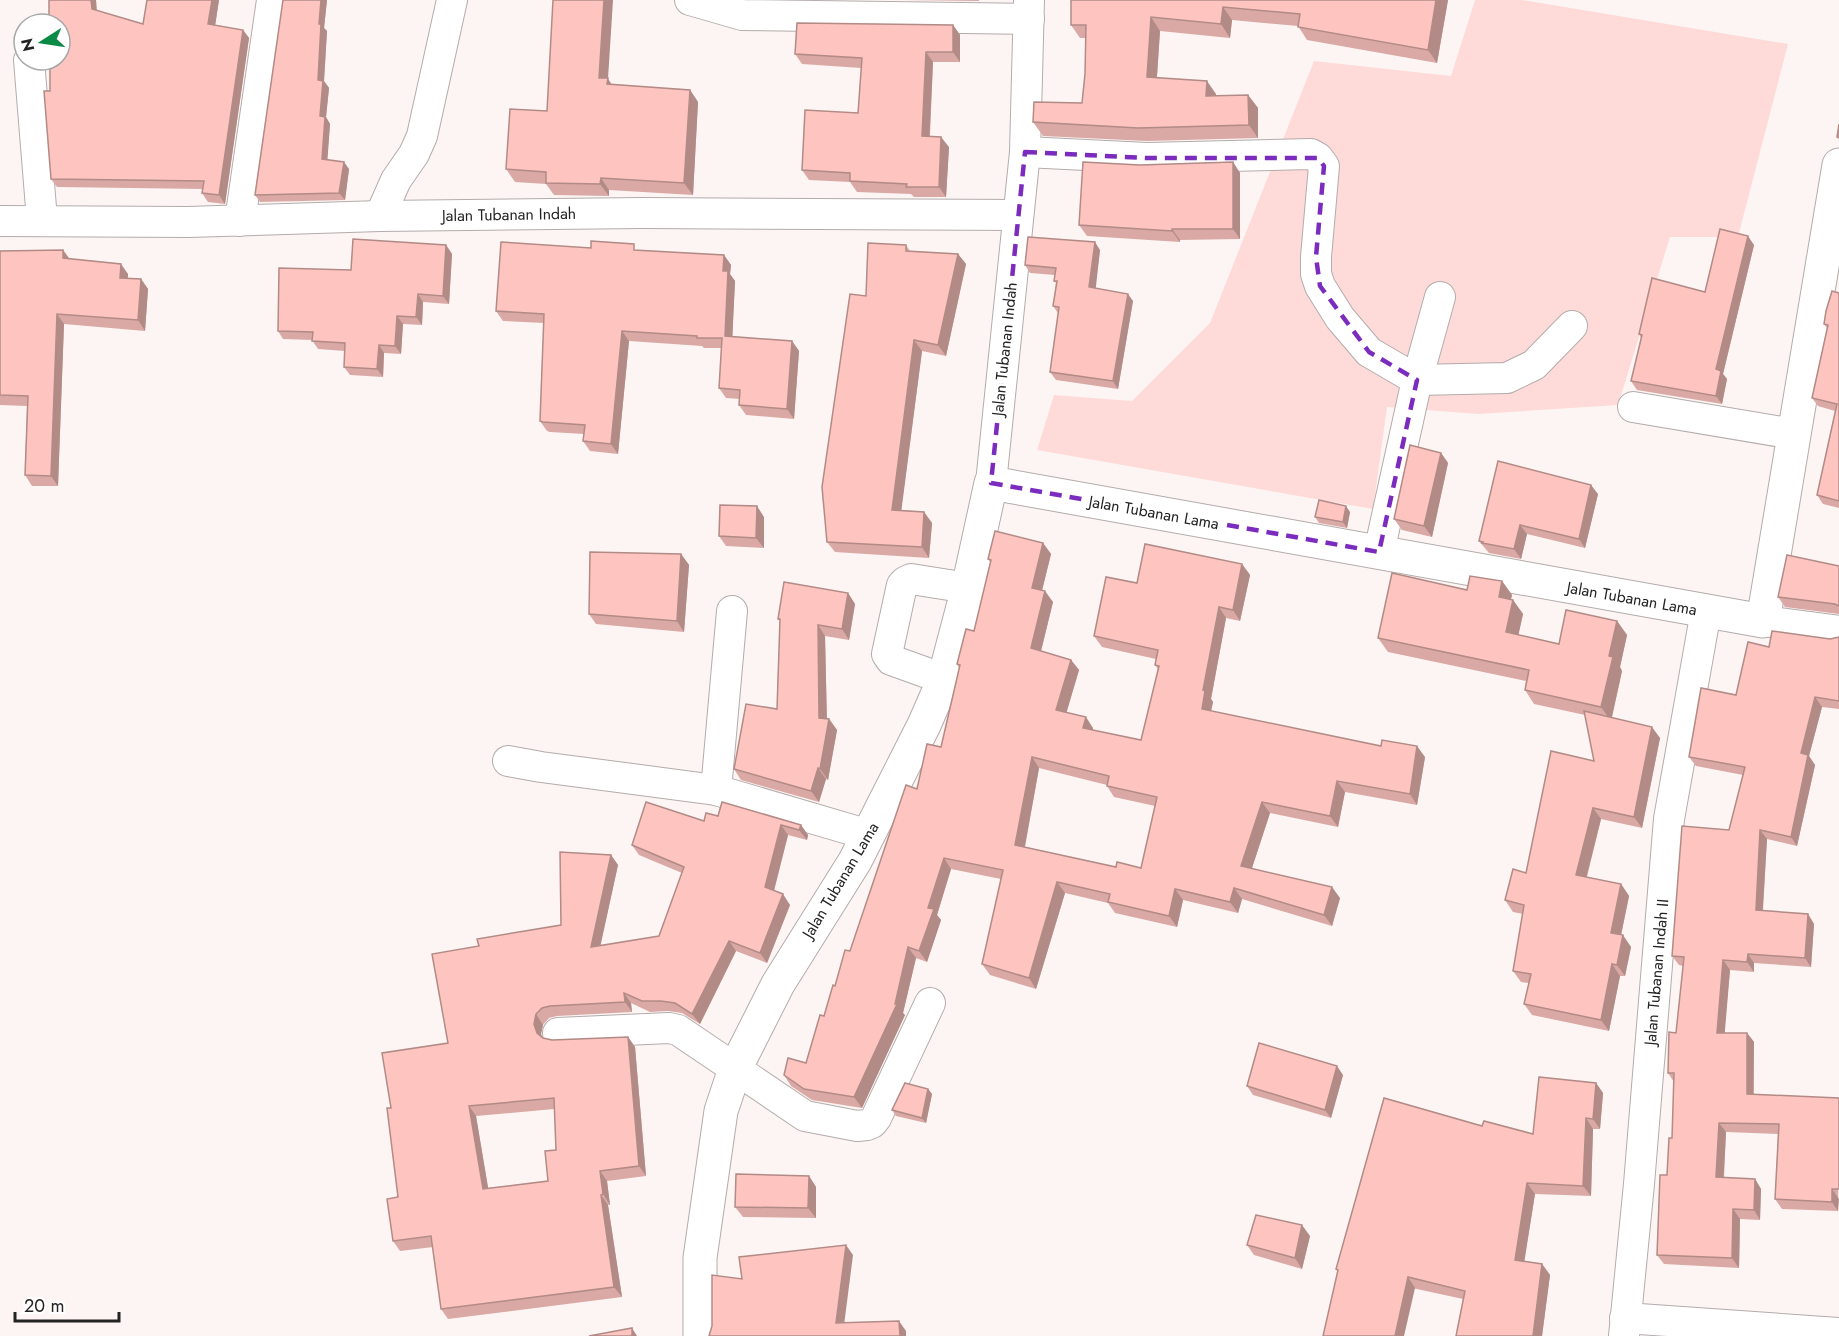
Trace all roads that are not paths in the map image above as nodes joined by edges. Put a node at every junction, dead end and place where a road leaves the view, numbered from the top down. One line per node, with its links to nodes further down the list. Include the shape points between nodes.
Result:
1 (272, 0): 11 (street)
2 (452, 0): 9 (street, via 422,136)
3 (690, 0): 4 (street, via 742,15)
4 (1029, 9): 6 (street, Jalan Tubanan Indah)
5 (30, 72): 10 (street)
6 (1025, 152): 8 (street, Jalan Tubanan Indah); 15 (street, via 1147,158 1311,154 1318,158 1324,166 1316,257 1320,286 1369,352)
7 (1839, 165): 17 (street)
8 (1018, 215): 9 (street, Jalan Tubanan Indah); 18 (street, Jalan Tubanan Indah)
9 (380, 216): 11 (street, Jalan Tubanan Indah)
10 (42, 220): 11 (street, Jalan Tubanan Indah); 12 (street, Jalan Tubanan Indah)
11 (240, 220)
12 (0, 221)
13 (1440, 297): 15 (street)
14 (1572, 326): 15 (street, via 1534,365 1507,378)
15 (1417, 380): 19 (street)
16 (1633, 407): 17 (street)
17 (1794, 434): 23 (street)
18 (991, 483): 19 (street, Jalan Tubanan Lama); 20 (street, Jalan Tubanan Lama)
19 (1378, 552): 22 (street, Jalan Tubanan Lama)
20 (968, 588): 25 (street, Jalan Tubanan Lama); 25 (street, via 911,579 902,585 887,654 891,660)
21 (732, 611): 27 (street)
22 (1706, 611): 23 (street, Jalan Tubanan Lama); 32 (street, Jalan Tubanan Indah II, via 1669,819)
23 (1763, 621): 24 (street)
24 (1839, 631)
25 (944, 679): 28 (street, Jalan Tubanan Lama)
26 (508, 761): 27 (street)
27 (716, 790): 28 (street)
28 (869, 835): 31 (street, Jalan Tubanan Lama, via 778,984)
29 (930, 1003): 31 (street, via 876,1118 867,1125 805,1116)
30 (558, 1032): 31 (street, via 669,1028 703,1045)
31 (735, 1069): 34 (street, Jalan Tubanan Lama, via 721,1111 700,1258)
32 (1624, 1327): 33 (street)
33 (1839, 1333)
34 (700, 1336)

